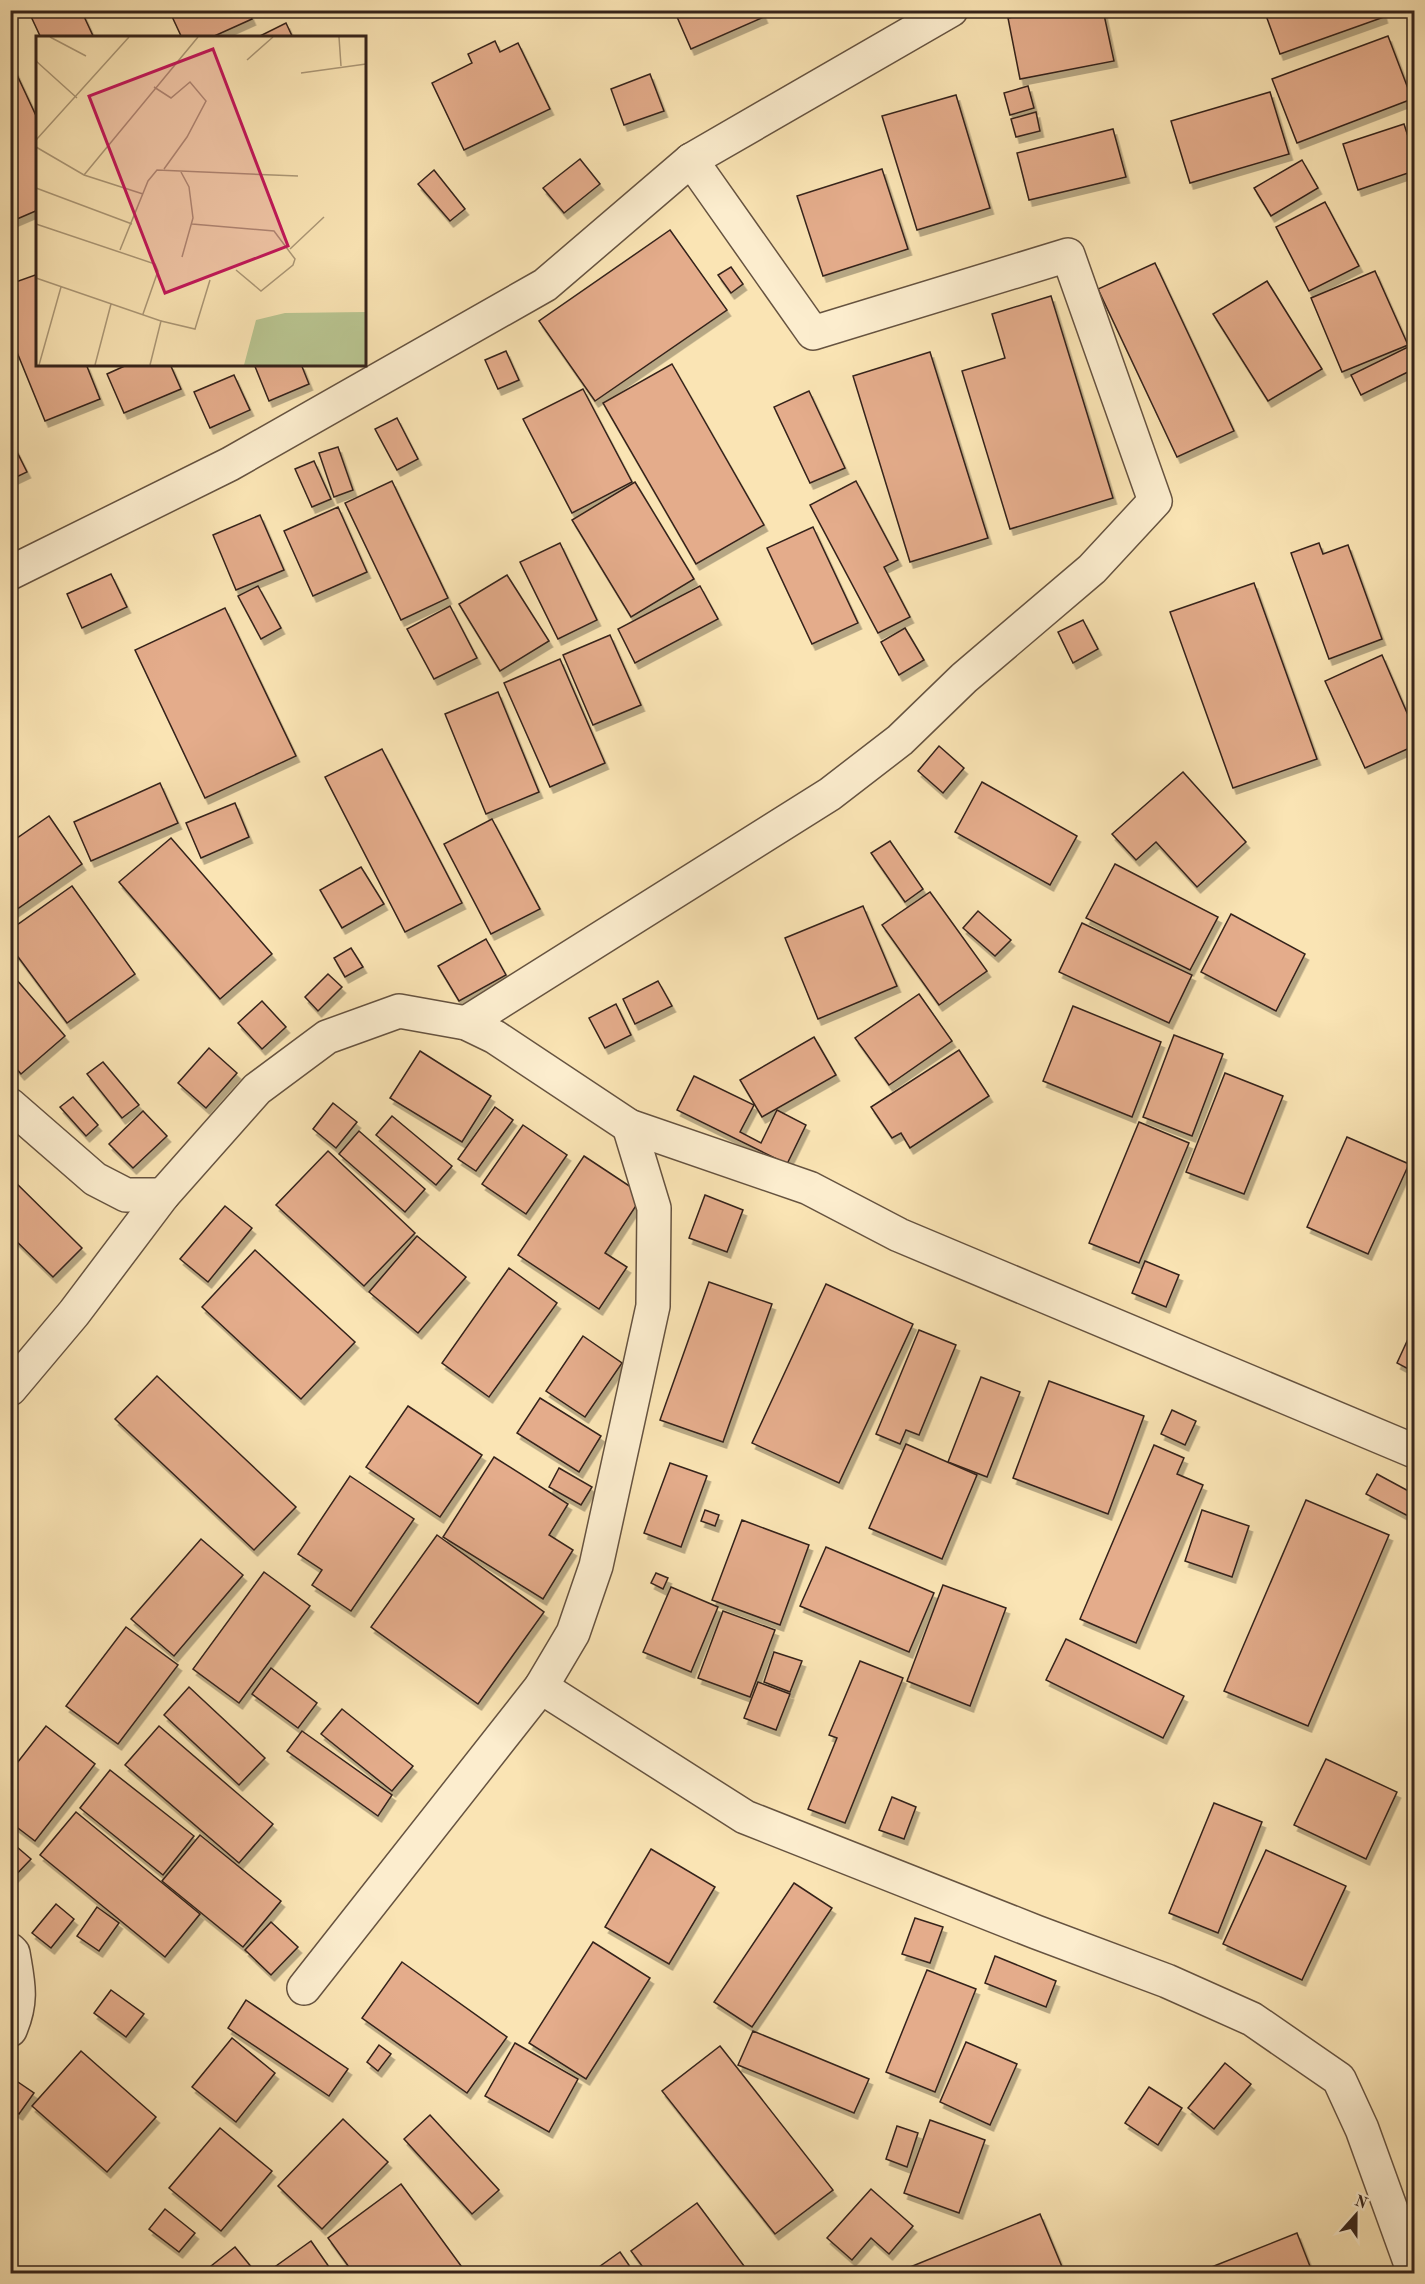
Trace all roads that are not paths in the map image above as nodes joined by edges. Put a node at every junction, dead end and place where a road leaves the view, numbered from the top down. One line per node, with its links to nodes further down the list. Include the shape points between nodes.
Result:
1 (951, 10): 2 (street)
2 (691, 160): 3 (street, via 545,285 230,464); 4 (street, via 813,333 1068,255 1155,501 1092,569 964,678 900,740 830,794)
3 (10, 573)
4 (466, 1023): 6 (street, via 495,1036); 7 (street, via 399,1011 327,1037 257,1089)
5 (10, 1105): 7 (street, via 96,1179 126,1195)
6 (629, 1126): 9 (street, via 809,1188 899,1235); 10 (street, via 654,1208 653,1306 596,1566 573,1633)
7 (163, 1195): 8 (street, via 74,1313)
8 (10, 1389)
9 (1414, 1451)
10 (541, 1687): 12 (street); 14 (street, via 745,1817 1167,1981 1252,2019 1339,2079 1362,2129)
11 (10, 1950): 13 (street, via 19,1987 19,2008)
12 (304, 1988)
13 (10, 2030)
14 (1414, 2273)

